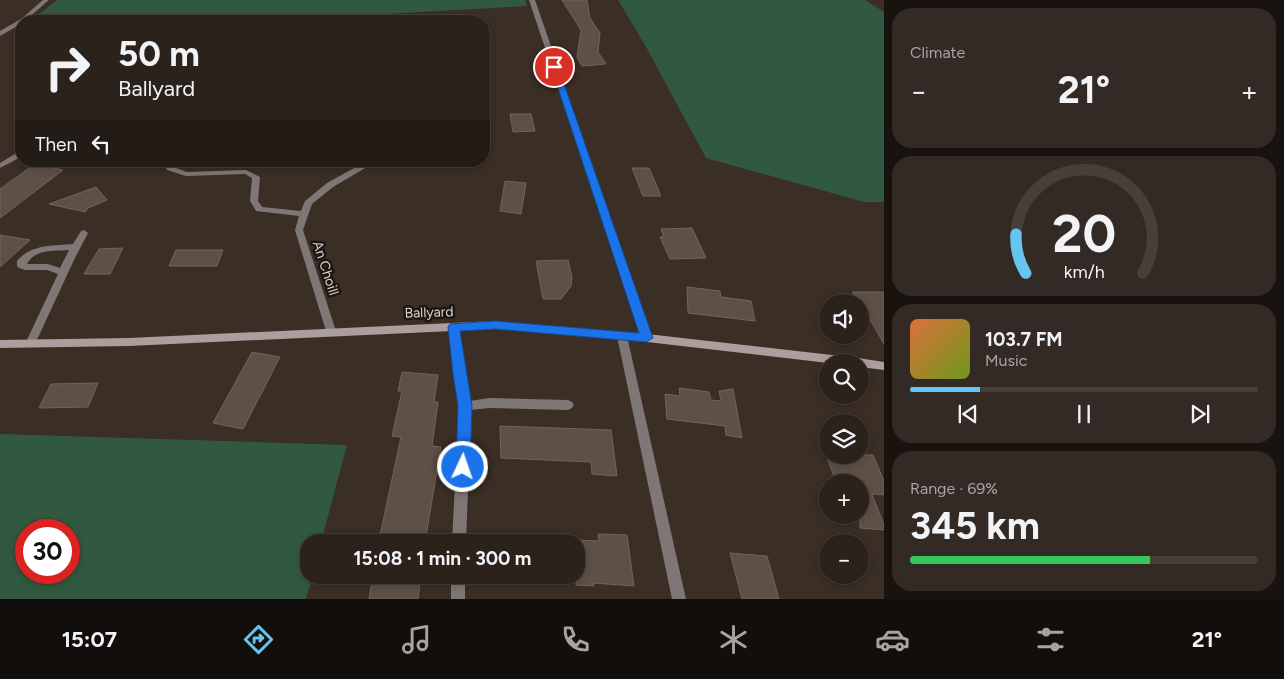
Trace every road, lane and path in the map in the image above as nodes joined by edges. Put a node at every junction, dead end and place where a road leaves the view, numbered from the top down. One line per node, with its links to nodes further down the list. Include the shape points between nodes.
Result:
1 (46, 0): 3 (street)
2 (532, 0): 17 (street)
3 (29, 15)
4 (15, 25): 5 (street)
5 (0, 34)
6 (15, 157): 7 (street)
7 (0, 166)
8 (170, 167): 10 (street, via 186,174 246,172 256,177 254,201 259,209)
9 (363, 167): 10 (street, via 308,203)
10 (303, 214): 15 (street, An Choill, via 299,230)
11 (84, 233): 12 (street)
12 (75, 248): 13 (street); 13 (street, via 43,249 32,252 22,261 25,267 48,267)
13 (63, 272): 19 (street)
14 (454, 327): 15 (street, Ballyard); 16 (street, Ballyard, via 495,325); 24 (street)
15 (331, 331): 19 (street, Ballyard)
16 (622, 336): 17 (street, Ballyard); 28 (street)
17 (646, 338): 20 (street, Ballyard)
18 (0, 344): 19 (street, Ballyard)
19 (30, 344)
20 (819, 358)
21 (869, 364): 22 (street, Ballyard)
22 (884, 366)
23 (568, 405): 24 (street, via 488,403)
24 (465, 406): 25 (street)
25 (459, 534)
26 (458, 584): 27 (street)
27 (458, 599)
28 (679, 599)

